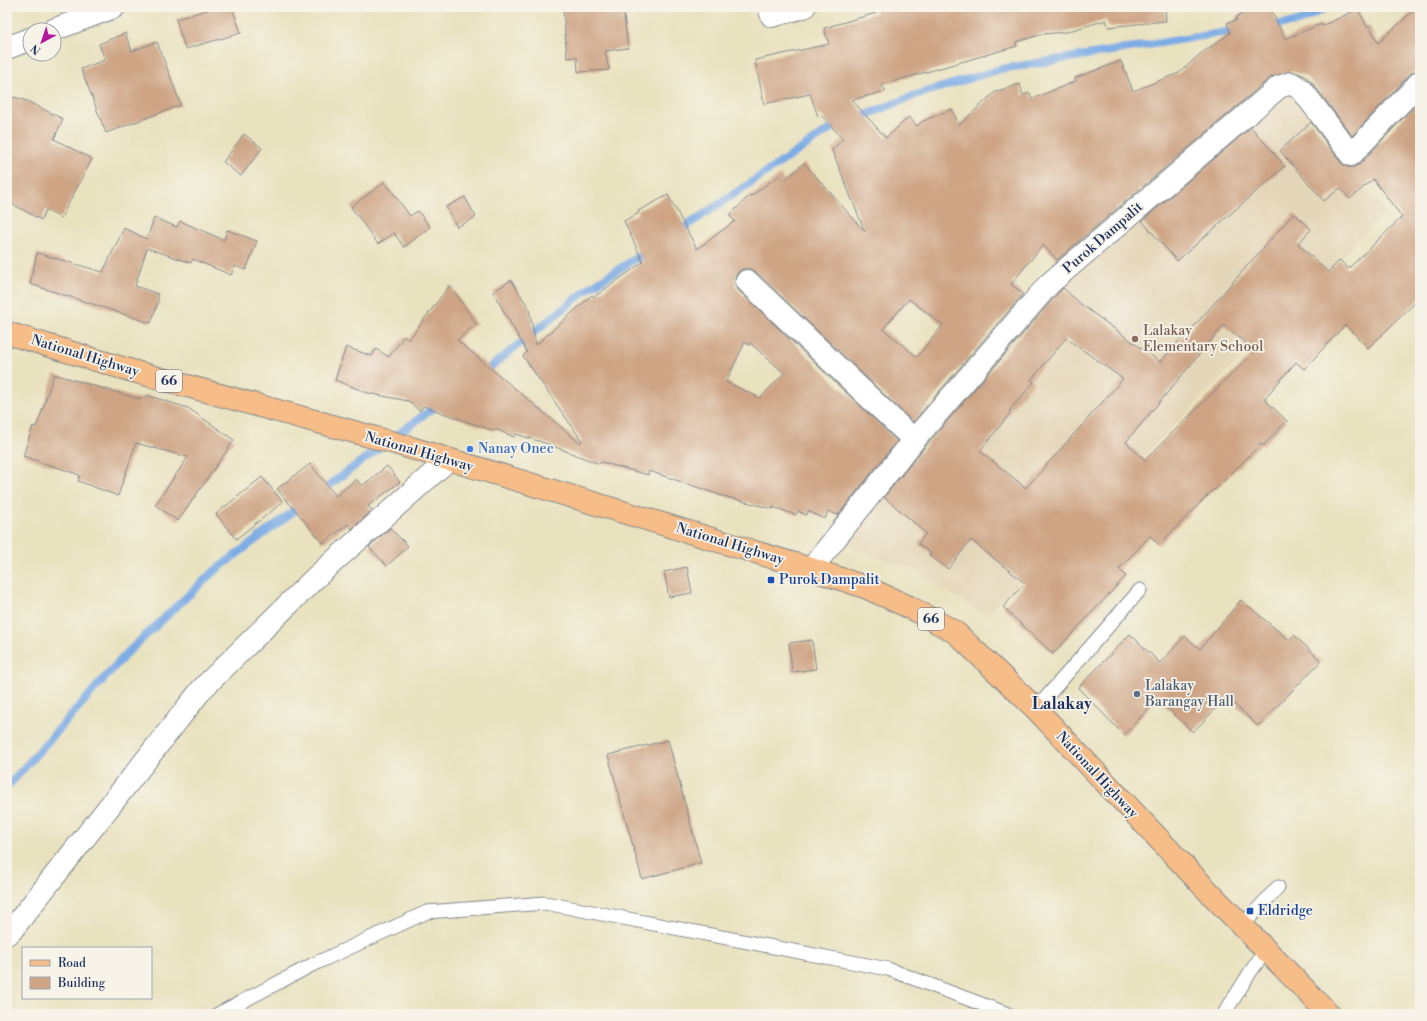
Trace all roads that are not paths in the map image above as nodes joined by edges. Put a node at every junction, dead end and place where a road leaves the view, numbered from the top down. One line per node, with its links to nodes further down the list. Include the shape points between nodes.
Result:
1 (114, 7): 4 (street)
2 (769, 7): 3 (street, via 772,16)
3 (804, 7)
4 (62, 27)
5 (22, 42): 6 (street)
6 (7, 48)
7 (1420, 82): 10 (street, Purok Dampalit, via 1351,156 1302,90 1291,83 1278,87 1049,284)
8 (747, 281): 10 (street)
9 (7, 332): 11 (main road, National Highway / 66, via 129,370)
10 (914, 440): 12 (street, Purok Dampalit)
11 (448, 460): 12 (main road, National Highway / 66); 17 (street, via 315,578 202,689)
12 (812, 568): 14 (main road, National Highway / 66, via 865,587 955,632)
13 (1140, 590): 14 (lane)
14 (1036, 709): 16 (main road, National Highway / 66)
15 (1278, 887): 16 (lane)
16 (1242, 926): 18 (main road, National Highway / 66)
17 (7, 934)
18 (1266, 950): 22 (lane); 23 (main road, National Highway / 66)
19 (984, 1010): 20 (lane, via 888,969 545,903 427,912 312,964); 21 (lane)
20 (218, 1014)
21 (1008, 1014)
22 (1224, 1014)
23 (1328, 1014)

